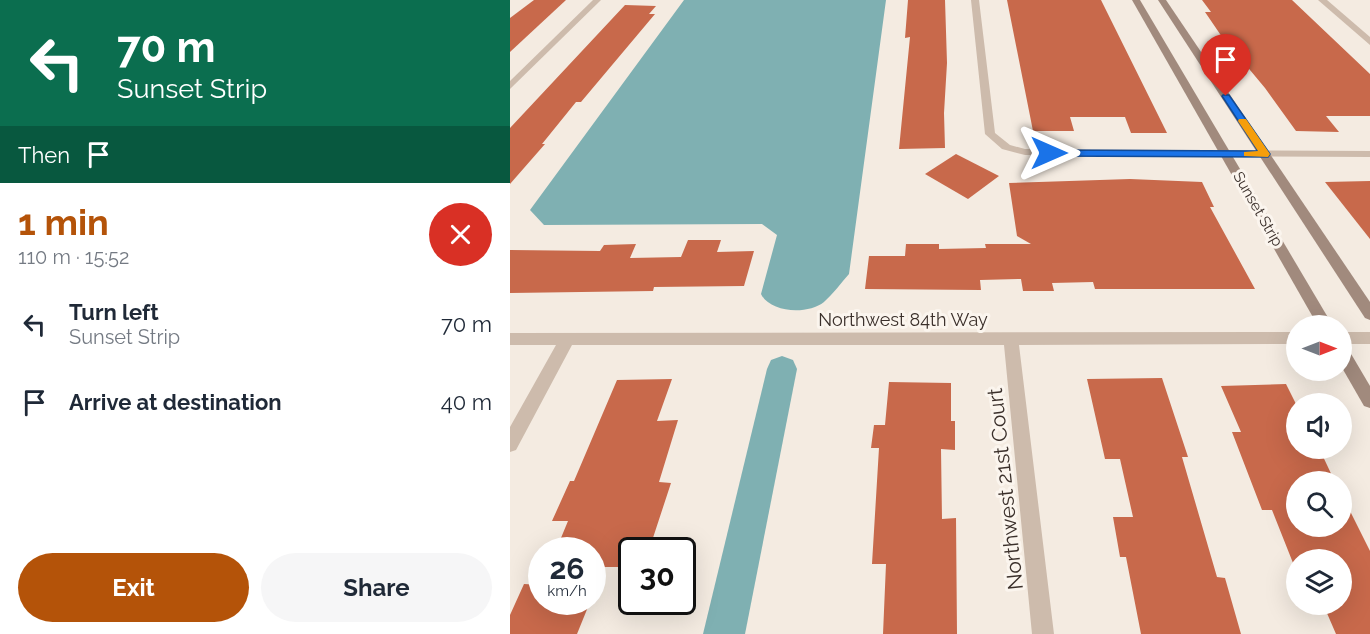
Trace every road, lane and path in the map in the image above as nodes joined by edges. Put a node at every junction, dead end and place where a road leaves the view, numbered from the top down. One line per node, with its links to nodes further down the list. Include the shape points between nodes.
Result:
1 (597, 0): 7 (street)
2 (975, 0): 8 (street, via 990,134 1006,147 1025,153)
3 (1136, 0): 8 (street, Sunset Strip)
4 (1162, 0): 9 (street, Sunset Strip)
5 (1322, 0): 6 (street)
6 (1370, 42)
7 (510, 86)
8 (1226, 154): 9 (street); 12 (street, Sunset Strip)
9 (1265, 154): 10 (street); 11 (street, Sunset Strip)
10 (1370, 154)
11 (1370, 314)
12 (1320, 315)
13 (1286, 338): 18 (street, Northwest 84th Way)
14 (1352, 338): 15 (street)
15 (1370, 338)
16 (510, 339): 17 (street, Northwest 84th Way)
17 (567, 339): 18 (street, Northwest 84th Way); 21 (street)
18 (1011, 339): 22 (street, Northwest 21st Court)
19 (1352, 371): 20 (street)
20 (1370, 401)
21 (510, 444)
22 (1043, 634)

